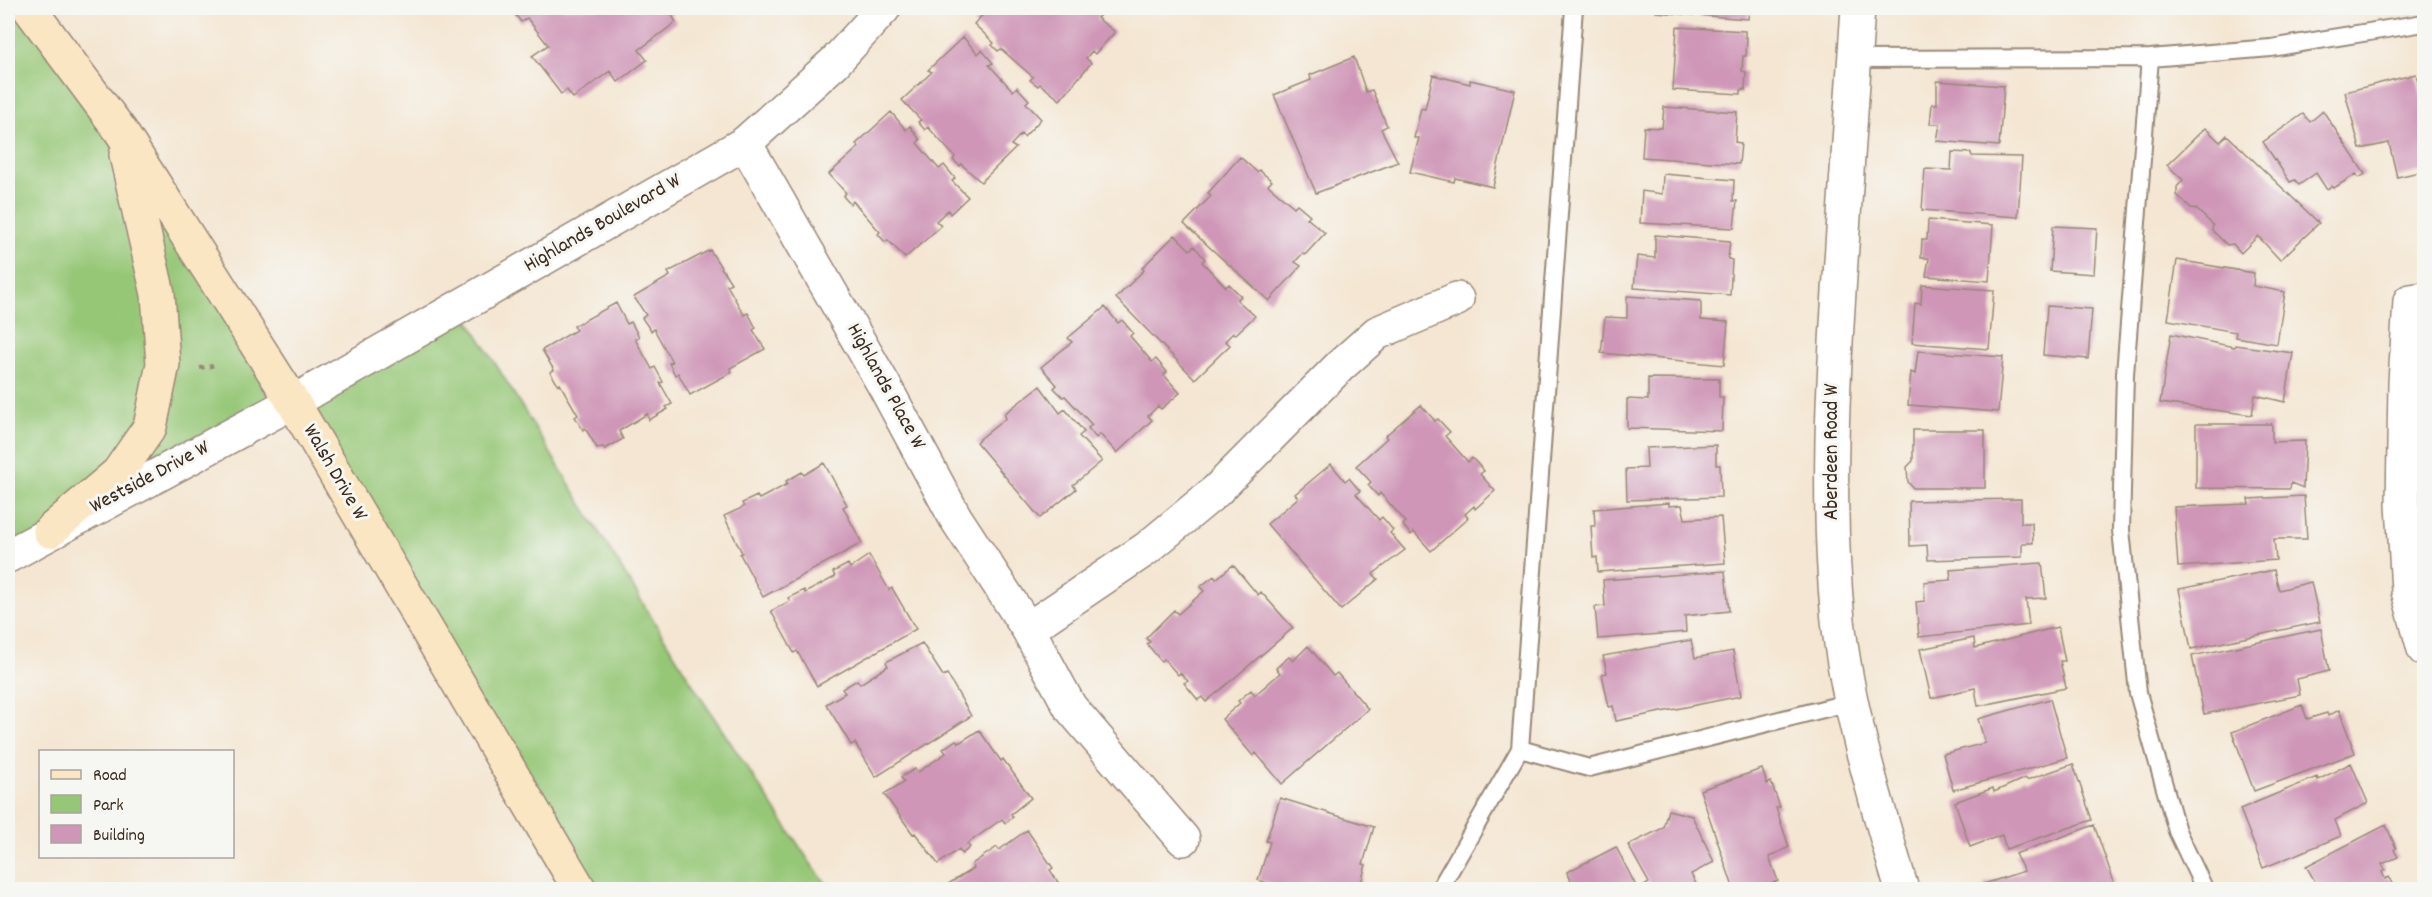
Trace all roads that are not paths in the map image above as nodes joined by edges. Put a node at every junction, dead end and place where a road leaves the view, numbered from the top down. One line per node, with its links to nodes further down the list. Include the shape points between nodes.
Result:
1 (8, 8): 9 (main road, Walsh Drive W)
2 (29, 8): 9 (main road, Walsh Drive W)
3 (884, 8): 11 (street, Highlands Boulevard W, via 835,63)
4 (1574, 8): 20 (lane)
5 (1858, 8): 8 (street, Aberdeen Road W)
6 (2424, 23): 7 (lane, via 2271,48)
7 (2150, 58): 8 (lane); 25 (lane, via 2125,374 2121,530 2138,693 2177,831)
8 (1855, 59): 19 (street, Aberdeen Road W, via 1832,391 1831,516 1839,621)
9 (73, 66): 10 (main road, Walsh Drive W)
10 (120, 130): 14 (main road, Walsh Drive W); 15 (main road, via 158,294 163,364 150,427 118,473)
11 (745, 143): 14 (street, Highlands Boulevard W); 17 (street, Highlands Place W, via 955,517)
12 (1457, 299): 17 (street, via 1377,333 1216,491 1146,549)
13 (2424, 300): 18 (street, via 2410,301 2403,504 2408,591)
14 (292, 402): 15 (street, Westside Drive W); 22 (main road, Walsh Drive W)
15 (50, 531): 16 (street, Westside Drive W)
16 (8, 556)
17 (1028, 629): 21 (street, Highlands Place W, via 1070,707)
18 (2424, 650)
19 (1851, 702): 20 (lane, via 1588,768); 24 (street, Aberdeen Road W, via 1870,784)
20 (1520, 749): 23 (lane)
21 (1183, 839)
22 (580, 890)
23 (1439, 890)
24 (1902, 890)
25 (2205, 890)

